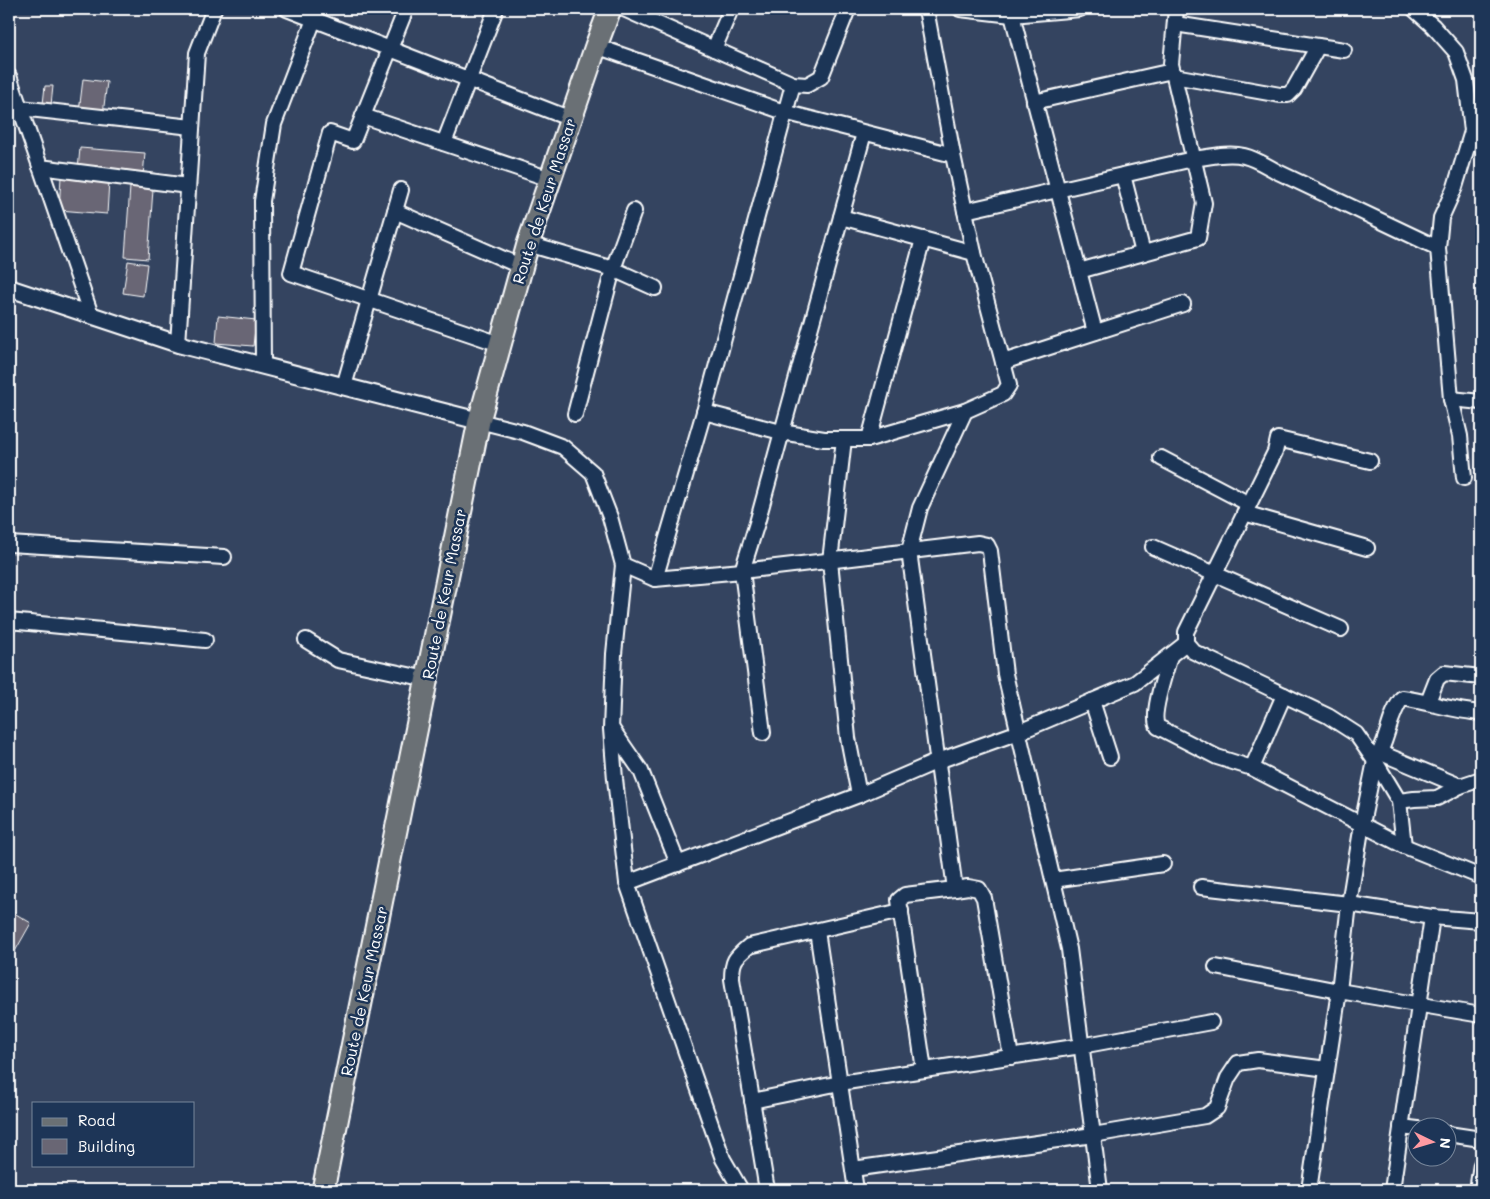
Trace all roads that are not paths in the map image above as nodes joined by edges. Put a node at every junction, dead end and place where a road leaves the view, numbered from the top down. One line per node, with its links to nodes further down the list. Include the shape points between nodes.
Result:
1 (214, 9): 32 (street, via 197,53)
2 (286, 9): 15 (street)
3 (406, 9): 20 (street)
4 (496, 9): 25 (street)
5 (610, 9): 18 (main road, Route de Keur Massar)
6 (624, 9): 21 (street)
7 (732, 9): 21 (street)
8 (848, 9): 26 (street, via 821,78 807,85)
9 (926, 9): 35 (street)
10 (960, 9): 14 (street)
11 (1080, 9): 16 (street)
12 (1176, 9): 17 (street)
13 (1414, 9): 49 (street, via 1456,52 1466,80 1472,131 1455,187 1441,218)
14 (992, 11): 16 (street)
15 (316, 14): 20 (street); 64 (street, via 274,124 262,201)
16 (1012, 16): 27 (street)
17 (1175, 24): 19 (street); 23 (street)
18 (596, 46): 29 (street); 31 (main road, Route de Keur Massar)
19 (1318, 46): 22 (street); 23 (street, via 1288,94)
20 (390, 49): 25 (street); 30 (street)
21 (714, 49): 26 (street)
22 (1344, 50)
23 (1173, 74): 27 (street); 36 (street)
24 (9, 76): 28 (street)
25 (469, 79): 31 (street); 34 (street)
26 (792, 84): 29 (street)
27 (1034, 102): 42 (street)
28 (20, 108): 32 (street); 37 (street)
29 (784, 112): 33 (street); 69 (street)
30 (363, 116): 34 (street); 57 (street, via 353,141 330,133 291,274)
31 (570, 118): 39 (main road, Route de Keur Massar)
32 (192, 127): 40 (street)
33 (864, 132): 35 (street); 46 (street)
34 (444, 143): 39 (street)
35 (953, 155): 45 (street)
36 (1193, 159): 38 (street); 49 (street, via 1243,155); 51 (street, via 1204,203 1198,238)
37 (40, 167): 40 (street); 59 (street)
38 (1123, 175): 42 (street); 51 (street)
39 (550, 179): 48 (main road, Route de Keur Massar)
40 (188, 186): 61 (street)
41 (401, 190): 43 (street)
42 (1058, 190): 45 (street); 54 (street)
43 (395, 210): 52 (street); 57 (street)
44 (634, 211): 53 (street)
45 (965, 211): 50 (street)
46 (841, 217): 47 (street); 72 (street)
47 (923, 239): 50 (street); 74 (street)
48 (528, 244): 52 (main road, Route de Keur Massar); 53 (street)
49 (1438, 248): 66 (street)
50 (974, 253): 63 (street)
51 (1143, 253): 54 (street)
52 (522, 267): 62 (main road, Route de Keur Massar)
53 (613, 269): 56 (street); 70 (street)
54 (1079, 271): 60 (street)
55 (9, 288): 59 (street)
56 (655, 288)
57 (369, 300): 62 (street); 65 (street)
58 (1183, 304): 60 (street)
59 (91, 315): 61 (street)
60 (1095, 332): 63 (street)
61 (178, 344): 64 (street)
62 (500, 344): 71 (main road, Route de Keur Massar)
63 (1003, 362): 68 (street, via 1009,385 1004,394)
64 (263, 366): 65 (street)
65 (344, 386): 71 (street)
66 (1451, 399): 67 (street); 77 (street, via 1460,436)
67 (1481, 402)
68 (965, 411): 74 (street); 82 (street, via 920,508)
69 (704, 412): 72 (street); 88 (street)
70 (575, 414)
71 (479, 421): 85 (street, via 523,432 563,447 593,473 610,517); 96 (main road, Route de Keur Massar)
72 (781, 432): 73 (street); 86 (street)
73 (844, 439): 74 (street); 84 (street)
74 (869, 439)
75 (1161, 458): 78 (street)
76 (1370, 461): 78 (street, via 1278,440)
77 (1464, 478)
78 (1246, 509): 81 (street); 87 (street)
79 (9, 544): 83 (street)
80 (1153, 547): 87 (street)
81 (1367, 548)
82 (909, 551): 84 (street); 102 (street, via 978,543 987,545 1005,674); 106 (street)
83 (224, 558)
84 (830, 561): 86 (street); 110 (street, via 848,738)
85 (623, 565): 88 (street); 101 (street)
86 (742, 571): 88 (street); 103 (street)
87 (1214, 575): 90 (street); 93 (street, via 1186,632)
88 (655, 579)
89 (9, 621): 91 (street)
90 (1341, 629)
91 (206, 640)
92 (306, 640): 96 (street, via 338,660)
93 (1186, 643): 94 (street); 97 (street, via 1194,652)
94 (1170, 656): 98 (street, via 1135,683); 107 (street, via 1156,711 1158,727 1217,757)
95 (1481, 677): 99 (street, via 1444,673 1437,679)
96 (427, 679): 144 (main road, Route de Keur Massar)
97 (1284, 695): 105 (street, via 1356,734); 107 (street)
98 (1092, 701): 102 (street); 104 (street)
99 (1428, 702): 100 (street); 105 (street, via 1402,698 1396,706)
100 (1481, 713)
101 (611, 728): 114 (street, via 641,771); 118 (street)
102 (1018, 732): 106 (street); 117 (street)
103 (763, 733)
104 (1110, 757)
105 (1378, 757): 109 (street); 111 (street); 112 (street)
106 (938, 761): 110 (street); 120 (street)
107 (1252, 768): 112 (street)
108 (1481, 779): 109 (street)
109 (1460, 786): 111 (street, via 1437,798)
110 (858, 795): 114 (street)
111 (1399, 801): 113 (street)
112 (1362, 824): 113 (street); 121 (street)
113 (1404, 846): 116 (street)
114 (678, 864): 118 (street)
115 (1163, 864): 117 (street)
116 (1481, 877)
117 (1053, 880): 131 (street, via 1069,949)
118 (628, 883): 145 (street, via 723,1159)
119 (1201, 887): 121 (street)
120 (955, 889): 122 (street, via 905,895 899,900); 132 (street, via 979,889 984,898)
121 (1349, 904): 123 (street); 127 (street)
122 (901, 911): 125 (street); 134 (street)
123 (1432, 917): 124 (street); 128 (street)
124 (1481, 921)
125 (817, 931): 135 (street); 136 (street, via 749,946 732,964)
126 (1216, 967): 127 (street)
127 (1339, 991): 128 (street); 133 (street)
128 (1420, 1004): 129 (street); 137 (street)
129 (1481, 1015)
130 (1211, 1022): 131 (street)
131 (1081, 1046): 132 (street); 139 (street)
132 (1011, 1057): 134 (street)
133 (1327, 1069): 139 (street, via 1258,1060 1238,1063 1228,1078 1217,1108 1205,1116); 149 (street)
134 (924, 1070): 135 (street)
135 (840, 1083): 136 (street); 143 (street)
136 (752, 1101): 146 (street)
137 (1401, 1127): 138 (street); 150 (street)
138 (1408, 1128)
139 (1093, 1135): 143 (street); 148 (street)
140 (1458, 1136): 141 (street)
141 (1481, 1139)
142 (1481, 1164): 151 (street)
143 (853, 1169): 147 (street)
144 (323, 1190)
145 (741, 1190)
146 (767, 1190)
147 (856, 1190)
148 (1100, 1190)
149 (1309, 1190)
150 (1392, 1190)
151 (1477, 1190)

